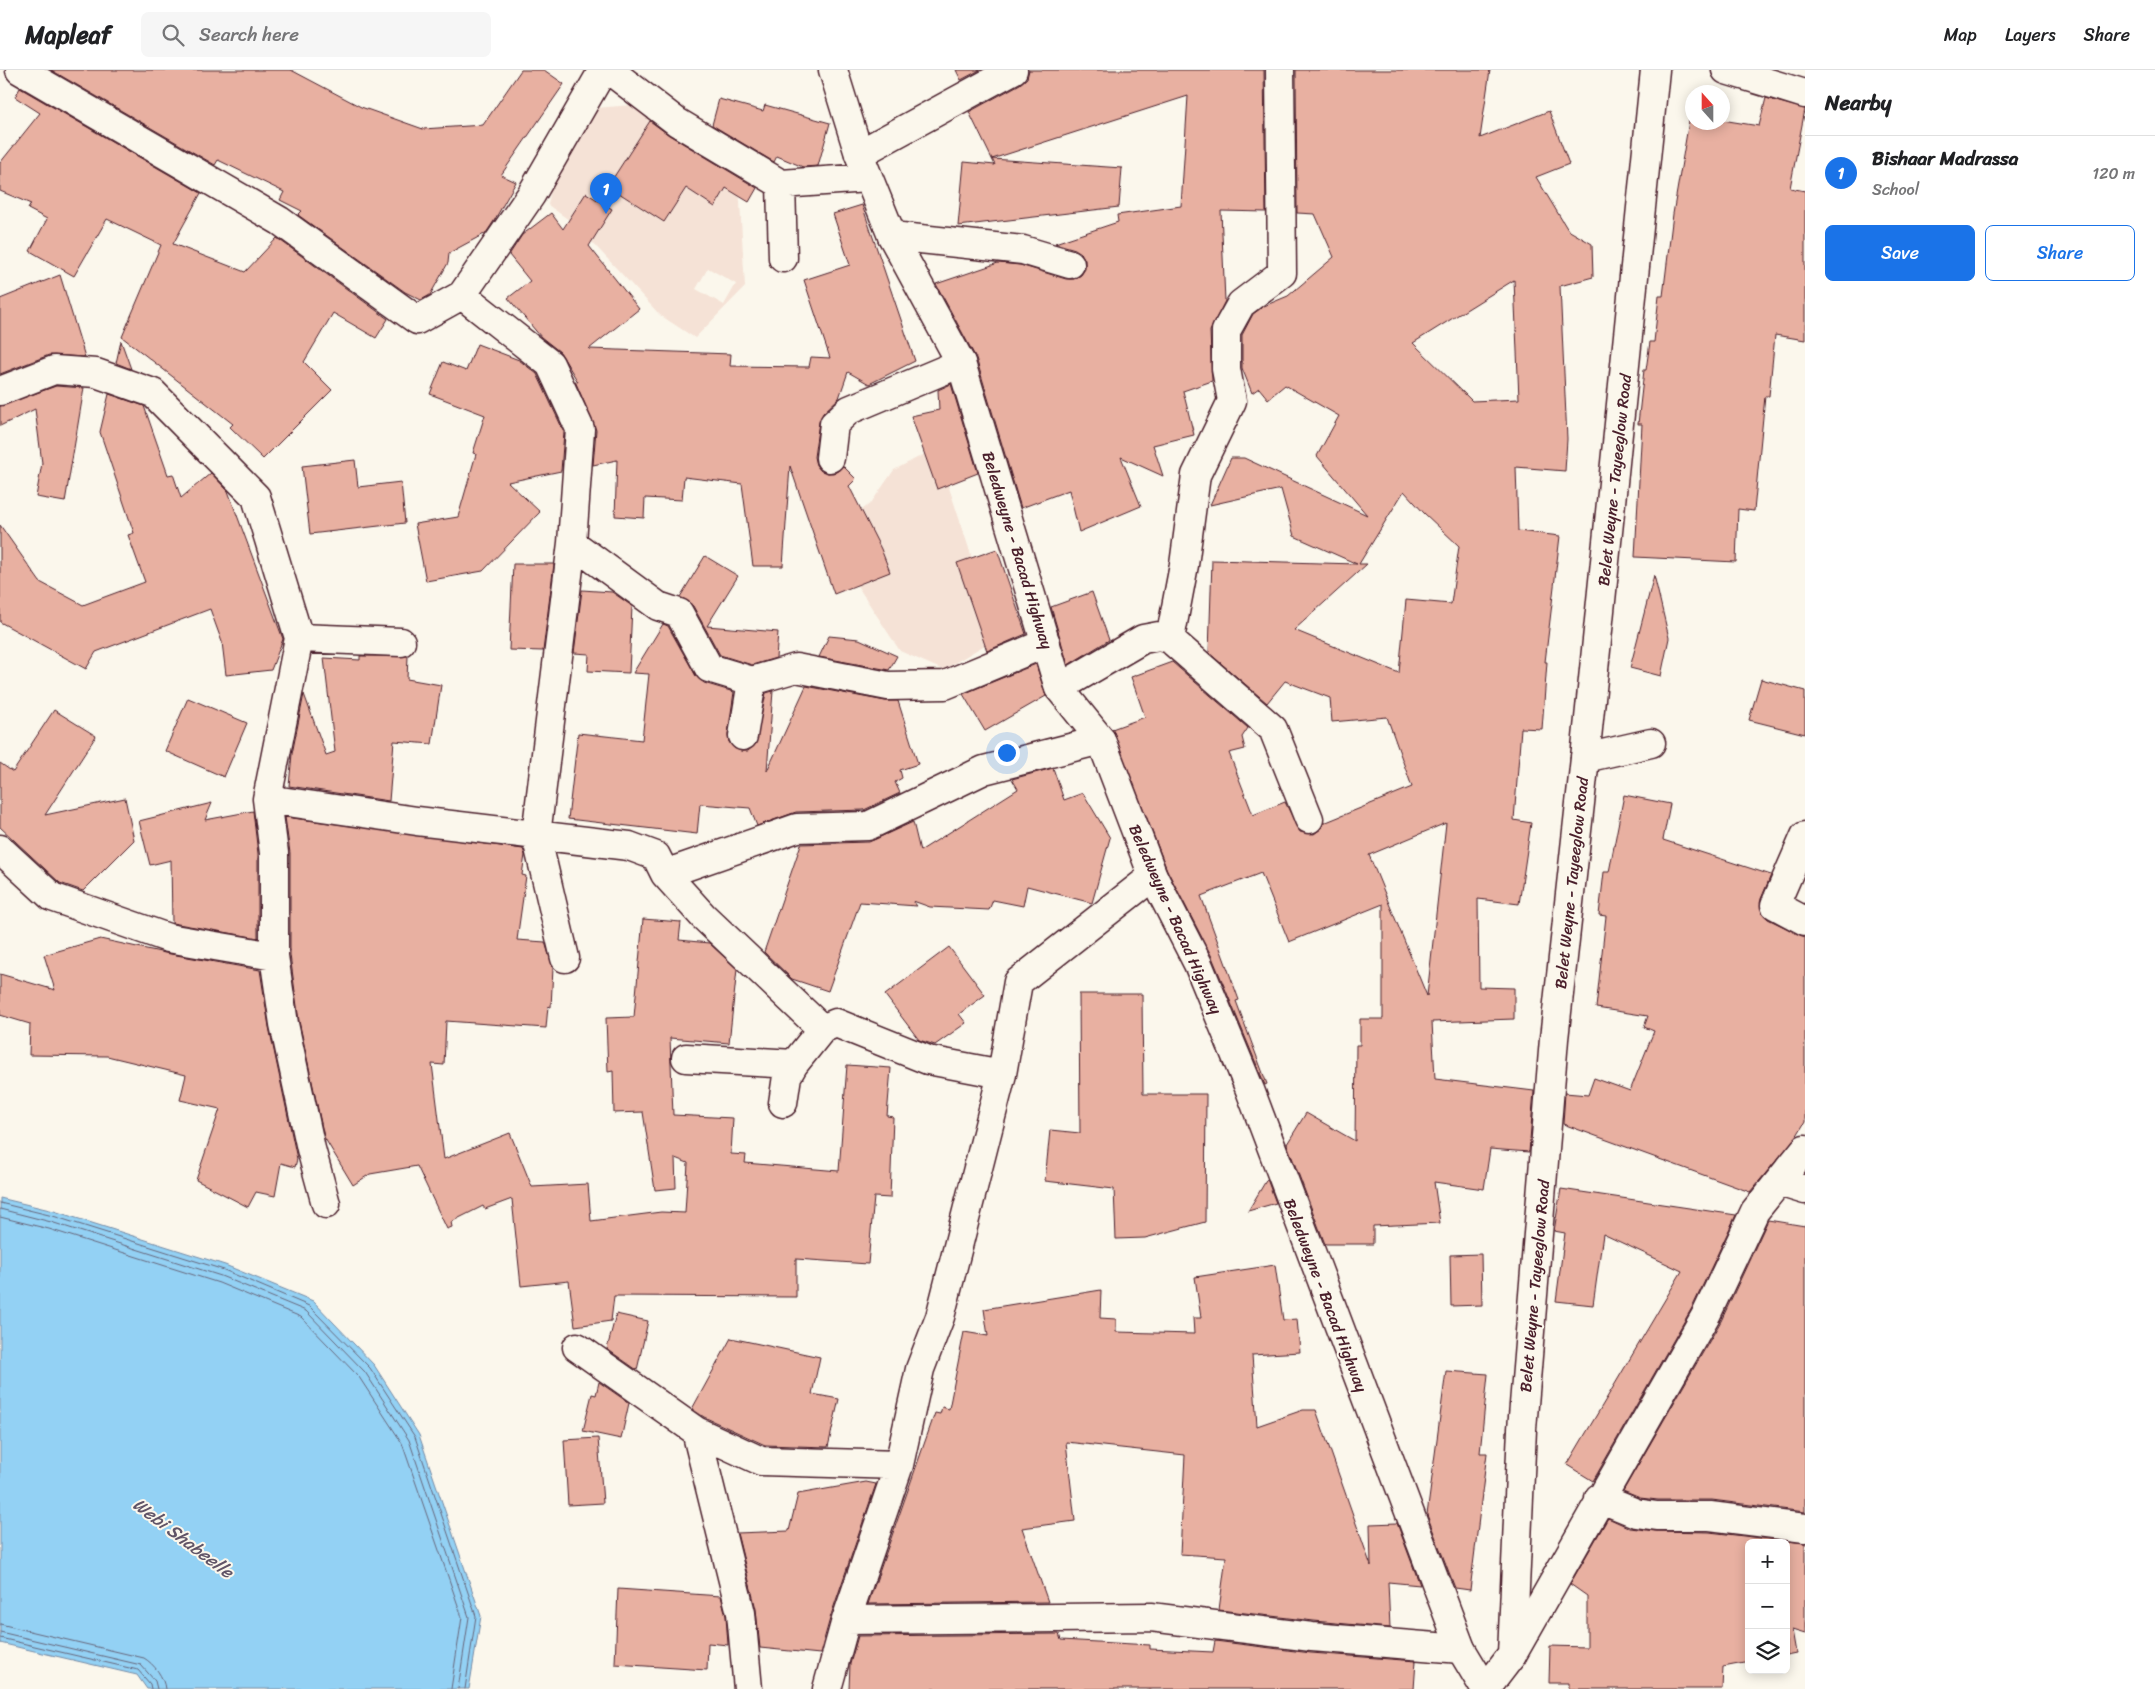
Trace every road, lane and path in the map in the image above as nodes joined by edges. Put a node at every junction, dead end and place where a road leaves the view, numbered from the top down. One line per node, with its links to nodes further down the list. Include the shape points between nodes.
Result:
1 (20, 70): 15 (street, via 280,222 417,320)
2 (603, 70): 15 (street, via 531,195)
3 (609, 70): 11 (street, via 677,122)
4 (834, 70): 10 (street, Beledweyne - Bacad Highway)
5 (1013, 70): 10 (street)
6 (1280, 70): 21 (street, via 1282,273 1241,304 1226,331 1226,369 1232,401 1196,475)
7 (1655, 70): 29 (street, Belet Weyne - Tayeeglow Road)
8 (1726, 70): 9 (street)
9 (1805, 94)
10 (863, 166): 11 (street); 12 (street, Beledweyne - Bacad Highway)
11 (780, 184): 13 (street)
12 (892, 236): 14 (street, via 1023,250); 16 (street, Beledweyne - Bacad Highway)
13 (783, 258)
14 (1070, 264)
15 (462, 295): 19 (street, via 550,364 580,429)
16 (961, 363): 18 (street, via 849,410 834,424); 23 (street, Beledweyne - Bacad Highway)
17 (0, 391): 20 (street, via 54,370 96,373 153,393 256,497)
18 (830, 458)
19 (572, 543): 24 (street, via 658,606 679,613 709,668); 32 (street)
20 (299, 638): 22 (street); 30 (street)
21 (1170, 640): 25 (street, via 1159,636 1144,639); 31 (street, via 1273,729)
22 (401, 642)
23 (1046, 642): 24 (street, via 945,685 888,686 796,668); 25 (street, Beledweyne - Bacad Highway)
24 (752, 681): 26 (street)
25 (1060, 688): 27 (street, Beledweyne - Bacad Highway)
26 (743, 736)
27 (1101, 740): 35 (street, via 984,770 868,826 797,828); 36 (street, Beledweyne - Bacad Highway)
28 (1651, 742): 29 (street)
29 (1585, 758): 56 (street, Belet Weyne - Tayeeglow Road, via 1554,1039 1522,1430)
30 (268, 799): 32 (street); 38 (street, via 274,853)
31 (1309, 819)
32 (536, 835): 35 (street, via 628,846 656,856); 39 (street)
33 (1805, 836): 37 (street, via 1775,905)
34 (0, 849): 38 (street, via 52,897 168,938)
35 (664, 874): 40 (street, via 703,916)
36 (1153, 876): 43 (street, via 1018,982); 55 (street, Beledweyne - Bacad Highway, via 1198,964 1250,1090)
37 (1805, 922)
38 (274, 956): 48 (street, via 284,1024)
39 (566, 958)
40 (822, 1029): 42 (street); 43 (street, via 836,1023 928,1060)
41 (686, 1058): 42 (street)
42 (794, 1064): 44 (street, via 787,1076)
43 (1002, 1074): 51 (street, via 940,1317 920,1369)
44 (782, 1103)
45 (1805, 1149): 46 (street)
46 (1779, 1182): 47 (street); 52 (street, via 1755,1211 1707,1313)
47 (1805, 1190)
48 (326, 1204)
49 (577, 1347): 50 (street)
50 (696, 1431): 51 (street, via 761,1461); 57 (street, via 741,1612)
51 (899, 1465): 54 (street)
52 (1599, 1498): 53 (street, via 1636,1513 1710,1516); 56 (street)
53 (1805, 1528)
54 (846, 1620): 55 (street, via 1151,1617 1312,1637); 58 (street)
55 (1460, 1649): 59 (street, Beledweyne - Bacad Highway)
56 (1512, 1655): 59 (street)
57 (748, 1689)
58 (828, 1689)
59 (1486, 1689)

